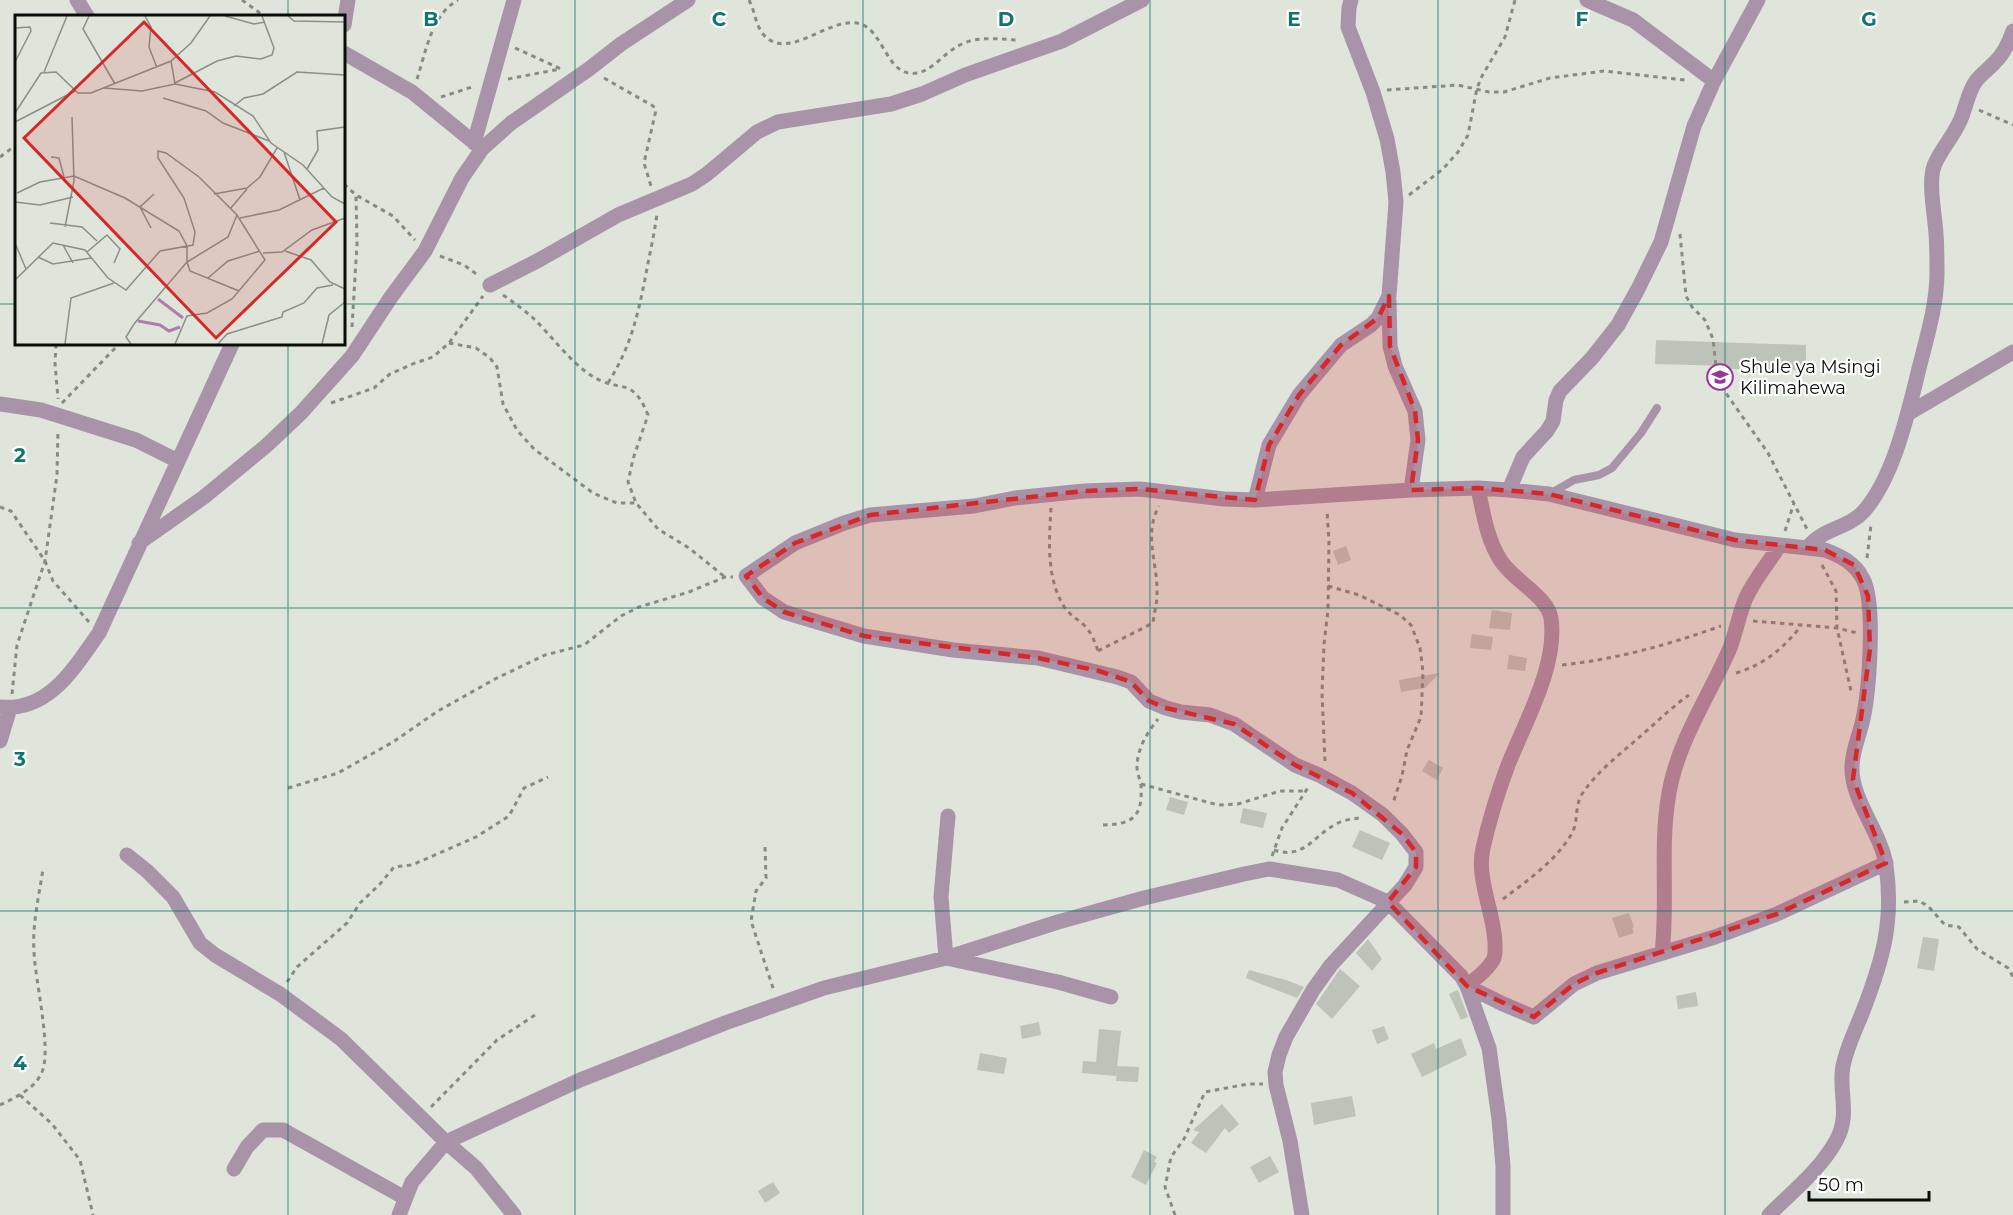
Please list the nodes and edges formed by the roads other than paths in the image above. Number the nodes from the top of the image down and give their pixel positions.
1 (77, 0) edge
2 (348, 0) edge
3 (514, 0) edge
4 (688, 0) edge
5 (1142, 0) edge
6 (1351, 0) edge
7 (1587, 0) edge
8 (1758, 0) edge
9 (86, 15) edge
10 (345, 19) edge
11 (2013, 31) edge
12 (345, 54) edge
13 (1711, 79) junction
14 (478, 146) junction
15 (490, 285) road end
16 (1389, 296) junction
17 (232, 345) edge
18 (2013, 352) edge
19 (0, 404) edge
20 (1657, 408) dead end
21 (1909, 413) junction
22 (178, 461) junction
23 (1478, 488) junction
24 (1411, 490) junction
25 (1509, 490) junction
26 (1550, 494) junction
27 (1255, 500) junction
28 (139, 543) junction
29 (1810, 545) junction
30 (1779, 546) junction
31 (5, 708) edge
32 (0, 741) edge
33 (948, 816) dead end
34 (127, 855) dead end
35 (1886, 863) junction
36 (1388, 902) junction
37 (1662, 953) junction
38 (946, 958) junction
39 (1467, 986) junction
40 (1111, 997) dead end
41 (446, 1142) junction
42 (234, 1169) dead end
43 (405, 1198) junction
44 (399, 1215) edge
45 (514, 1215) edge
46 (1302, 1215) edge
47 (1503, 1215) edge
48 (1769, 1215) edge

1 - 9 street
2 - 10 street
3 - 14 street
4 - 14 street
5 - 15 street
6 - 16 street
7 - 13 street
8 - 13 street
11 - 21 street
12 - 14 street
13 - 25 street
14 - 28 street
16 - 24 street
16 - 27 street
17 - 22 street
18 - 21 street
19 - 22 street
20 - 26 lane
21 - 29 street
22 - 28 street
23 - 24 street
23 - 25 street
23 - 39 street
24 - 27 street
25 - 26 street
26 - 30 street
27 - 36 street
28 - 31 street
29 - 30 street
29 - 35 street
30 - 37 street
31 - 32 street
33 - 38 street
34 - 41 street
35 - 37 street
35 - 48 street
36 - 38 street
36 - 39 street
36 - 46 street
37 - 39 street
38 - 40 street
38 - 41 street
39 - 47 street
41 - 43 street
41 - 45 street
42 - 43 street
43 - 44 street

